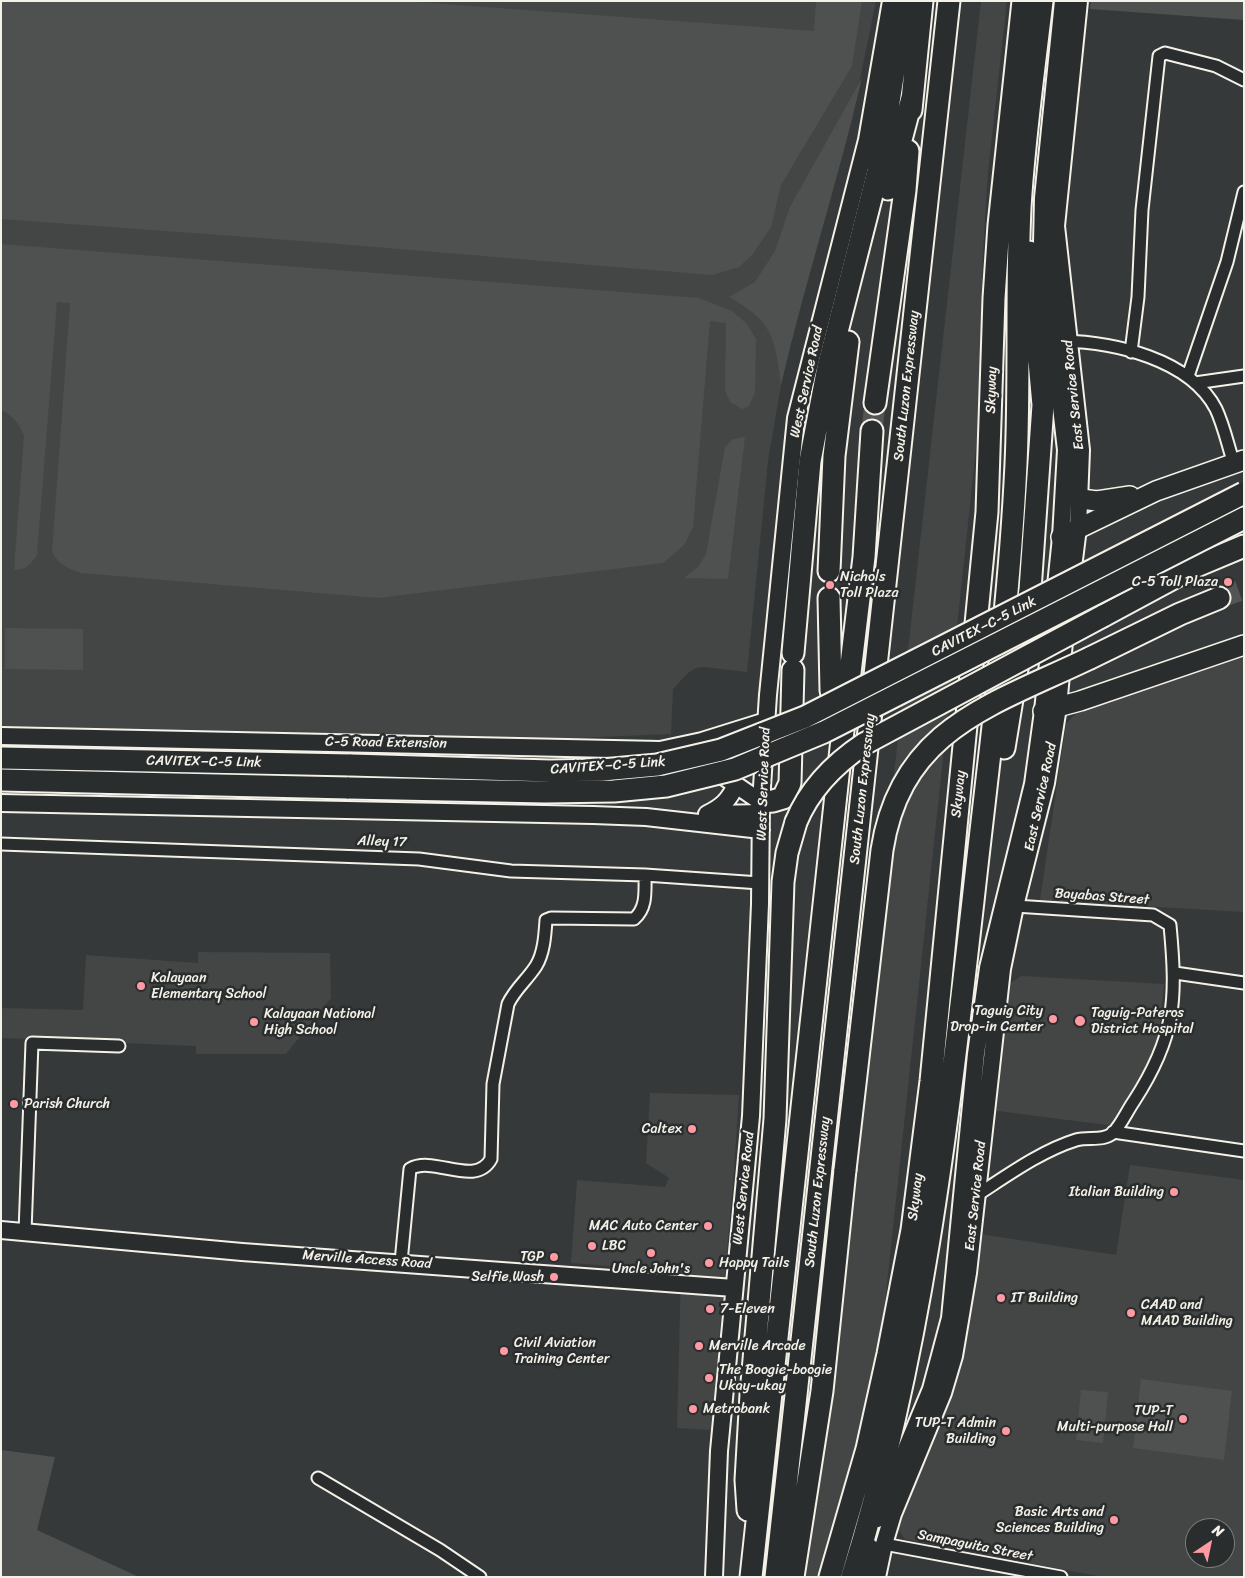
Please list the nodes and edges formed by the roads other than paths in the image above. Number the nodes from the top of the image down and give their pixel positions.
1 (891, 1) edge
2 (905, 1) edge
3 (922, 1) edge
4 (949, 1) edge
5 (1023, 1) edge
6 (1042, 1) edge
7 (1063, 1) edge
8 (1079, 1) edge
9 (1244, 80) edge
10 (912, 98) junction
11 (1244, 192) edge
12 (1061, 341) junction
13 (1131, 352) junction
14 (1244, 376) edge
15 (1192, 380) junction
16 (875, 403) tunnel mouth
17 (872, 431) tunnel mouth
18 (1239, 462) edge
19 (1156, 491) junction
20 (1244, 493) edge
21 (1080, 499) junction
22 (1244, 518) edge
23 (1078, 528) junction
24 (1061, 537) junction
25 (1244, 546) edge
26 (829, 571) dead end
27 (829, 598) dead end
28 (1219, 598) tunnel mouth
29 (1244, 645) edge
30 (1051, 709) junction
31 (766, 721) junction
32 (1, 736) edge
33 (842, 739) junction
34 (660, 750) junction
35 (1, 758) edge
36 (1, 780) edge
37 (736, 785) junction
38 (1, 803) edge
39 (761, 808) junction
40 (707, 814) junction
41 (646, 817) junction
42 (761, 830) junction
43 (1, 844) edge
44 (646, 876) junction
45 (760, 883) junction
46 (1015, 906) junction
47 (995, 968) junction
48 (1174, 973) junction
49 (1244, 983) edge
50 (119, 1046) dead end
51 (1113, 1132) junction
52 (1244, 1151) edge
53 (977, 1195) junction
54 (1, 1230) edge
55 (25, 1232) junction
56 (401, 1262) junction
57 (734, 1288) junction
58 (318, 1478) dead end
59 (756, 1534) junction
60 (884, 1544) junction
61 (480, 1577) edge
62 (714, 1577) edge
63 (751, 1577) edge
64 (776, 1577) edge
65 (794, 1577) edge
66 (830, 1577) edge
67 (852, 1577) edge
68 (864, 1577) edge
69 (877, 1577) edge
70 (1062, 1577) edge

1 - 31 main road, West Service Road
2 - 39 highway
3 - 10 highway, South Luzon Expressway
4 - 64 highway, South Luzon Expressway
5 - 66 highway, Skyway
6 - 67 highway, Skyway
7 - 12 main road, East Service Road
8 - 12 main road, East Service Road
9 - 13 street
10 - 16 highway, South Luzon Expressway
10 - 26 highway, South Luzon Expressway
11 - 15 street
12 - 13 street
12 - 21 main road, East Service Road
12 - 24 main road, East Service Road
13 - 15 street
14 - 15 street
15 - 18 street
17 - 33 highway, South Luzon Expressway
18 - 19 main road
19 - 21 main road
19 - 23 main road
20 - 35 highway, CAVITEX–C-5 Link, bridge
21 - 23 main road, East Service Road
22 - 36 highway, CAVITEX–C-5 Link, bridge
23 - 24 main road
23 - 30 main road, East Service Road
24 - 30 main road, East Service Road
25 - 59 highway, bridge
27 - 33 highway, South Luzon Expressway
28 - 65 highway, bridge
29 - 30 main road
30 - 46 main road, East Service Road
30 - 47 main road, East Service Road
31 - 34 main road, C-5 Road Extension
31 - 39 main road, West Service Road
32 - 34 main road, C-5 Road Extension
33 - 59 highway, South Luzon Expressway
34 - 37 main road
37 - 39 main road
37 - 40 main road
38 - 41 main road
39 - 40 main road
39 - 42 main road, West Service Road
40 - 41 main road
41 - 42 main road
42 - 45 main road, West Service Road
43 - 44 street, Alley 17
44 - 45 street, Alley 17
44 - 56 street
45 - 57 main road, West Service Road
46 - 47 main road, East Service Road
46 - 48 street, Bayabas Street
47 - 53 main road, East Service Road
47 - 68 main road, East Service Road
48 - 49 street
48 - 51 street, Bayabas Street
50 - 55 street
51 - 52 street
51 - 53 street
53 - 60 main road, East Service Road
54 - 55 main road, Merville Access Road
55 - 56 main road, Merville Access Road
56 - 57 main road, Merville Access Road
57 - 62 main road, West Service Road
58 - 61 street
59 - 63 highway, South Luzon Expressway
60 - 69 main road, East Service Road
60 - 70 street, Sampaguita Street

